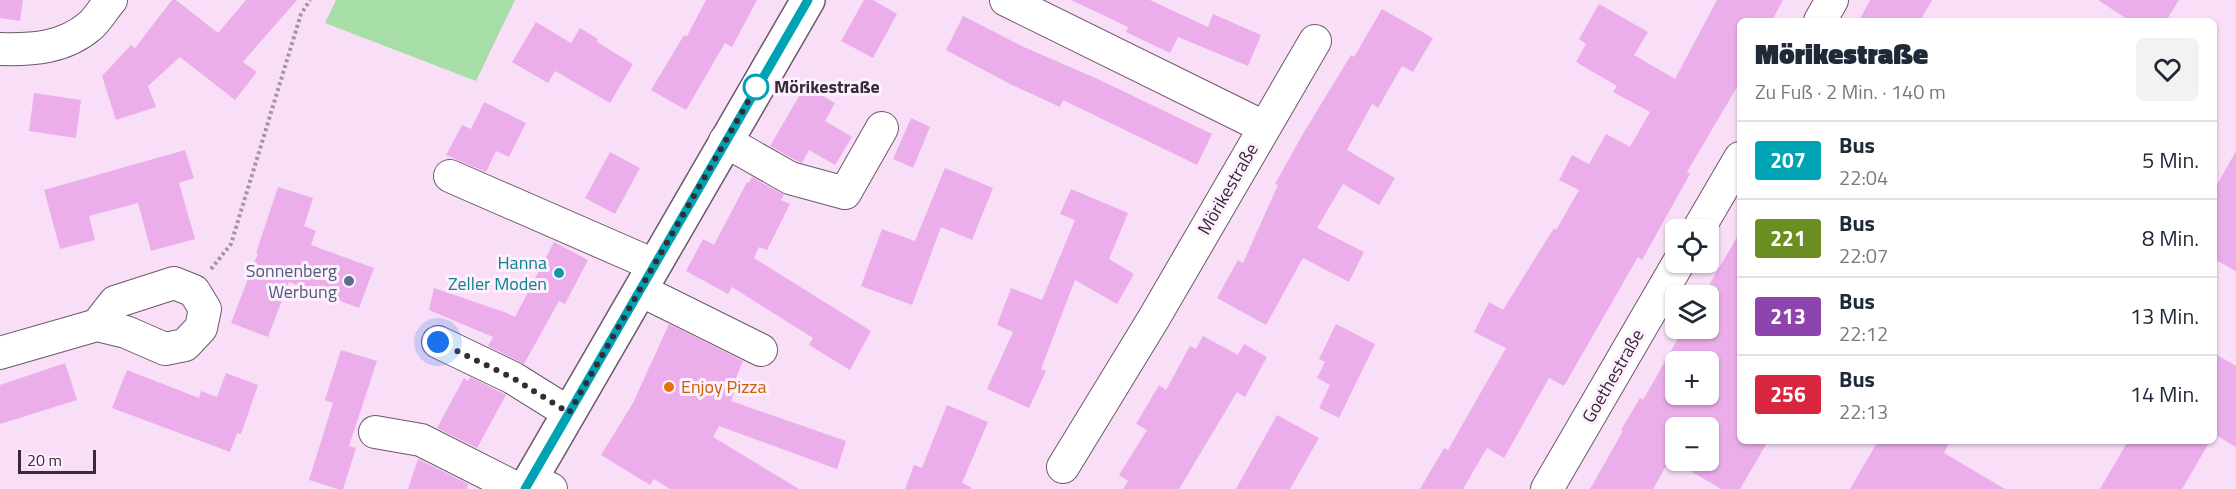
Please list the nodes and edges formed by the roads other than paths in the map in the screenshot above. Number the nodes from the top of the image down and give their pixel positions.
1 (111, 0) edge
2 (808, 0) edge
3 (1006, 0) edge
4 (1832, 0) edge
5 (1822, 18) edge
6 (1316, 41) dead end
7 (0, 49) edge
8 (882, 128) dead end
9 (1264, 128) junction
10 (725, 141) junction
11 (1737, 163) edge
12 (450, 176) dead end
13 (1704, 219) edge
14 (1673, 273) edge
15 (647, 278) junction
16 (97, 325) junction
17 (438, 342) dead end
18 (761, 350) dead end
19 (0, 353) edge
20 (569, 413) junction
21 (375, 432) dead end
22 (1063, 466) dead end
23 (531, 487) edge
24 (1547, 489) edge

1 - 7 street
2 - 10 main road
3 - 9 street, Mörikestraße
4 - 5 street
6 - 9 street, Mörikestraße
8 - 10 street
9 - 22 street, Mörikestraße
10 - 15 main road
11 - 13 street
12 - 15 street
14 - 24 street, Goethestraße
15 - 18 street
15 - 20 main road
16 - 16 street
16 - 19 street
17 - 20 street
20 - 23 main road
21 - 23 street

